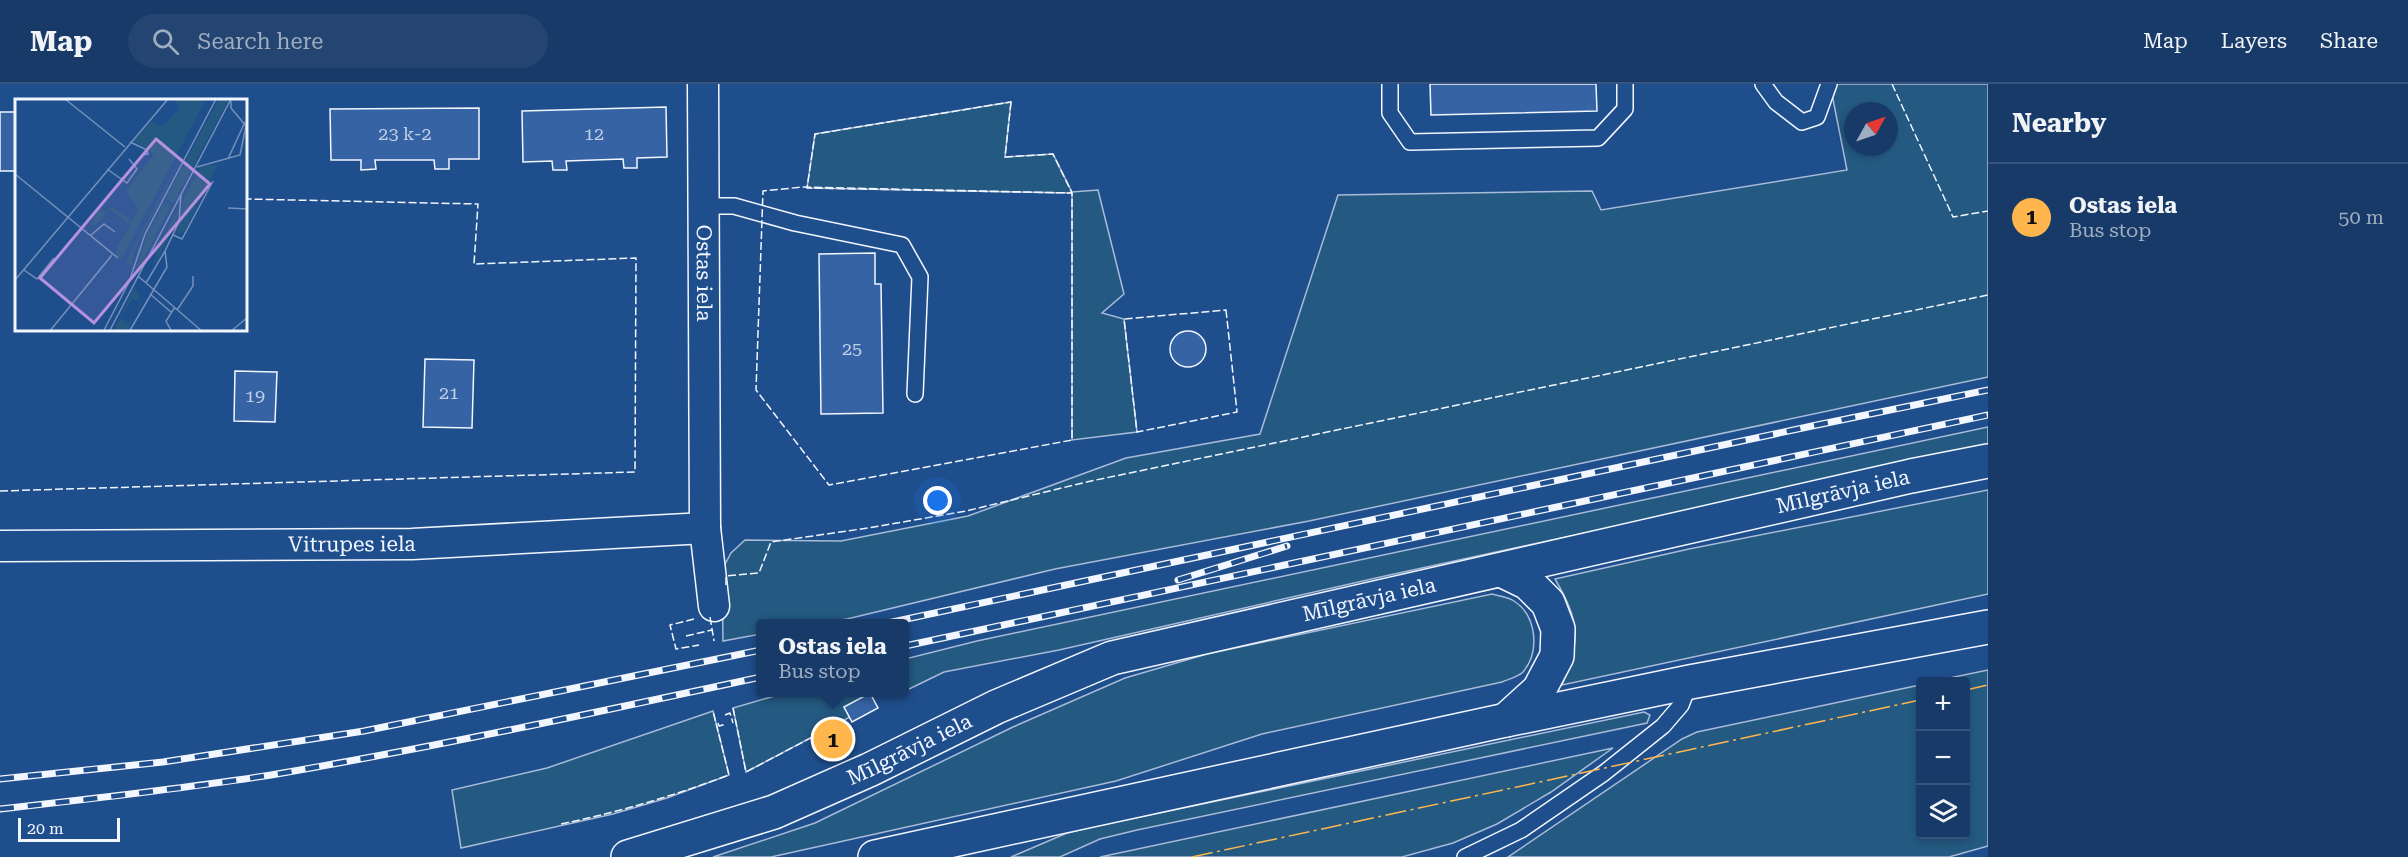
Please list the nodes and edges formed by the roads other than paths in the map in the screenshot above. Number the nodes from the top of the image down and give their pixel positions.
1 (703, 84) edge
2 (1390, 84) edge
3 (1625, 84) edge
4 (1763, 84) edge
5 (1829, 84) edge
6 (703, 206) junction
7 (915, 394) dead end
8 (1988, 461) edge
9 (705, 528) junction
10 (0, 546) edge
11 (1501, 570) junction
12 (714, 606) dead end
13 (1988, 627) edge
14 (1690, 682) junction
15 (1506, 720) junction
16 (628, 857) edge
17 (875, 857) edge
18 (1465, 857) edge

1 - 6 street, Ostas iela
2 - 3 lane
4 - 5 lane
6 - 7 lane
6 - 9 street, Ostas iela
8 - 11 main road, Mīlgrāvja iela
9 - 10 street, Vitrupes iela
9 - 12 street, Ostas iela
11 - 15 main road
11 - 16 main road, Mīlgrāvja iela
13 - 14 main road
14 - 15 main road
14 - 18 lane
15 - 17 main road

